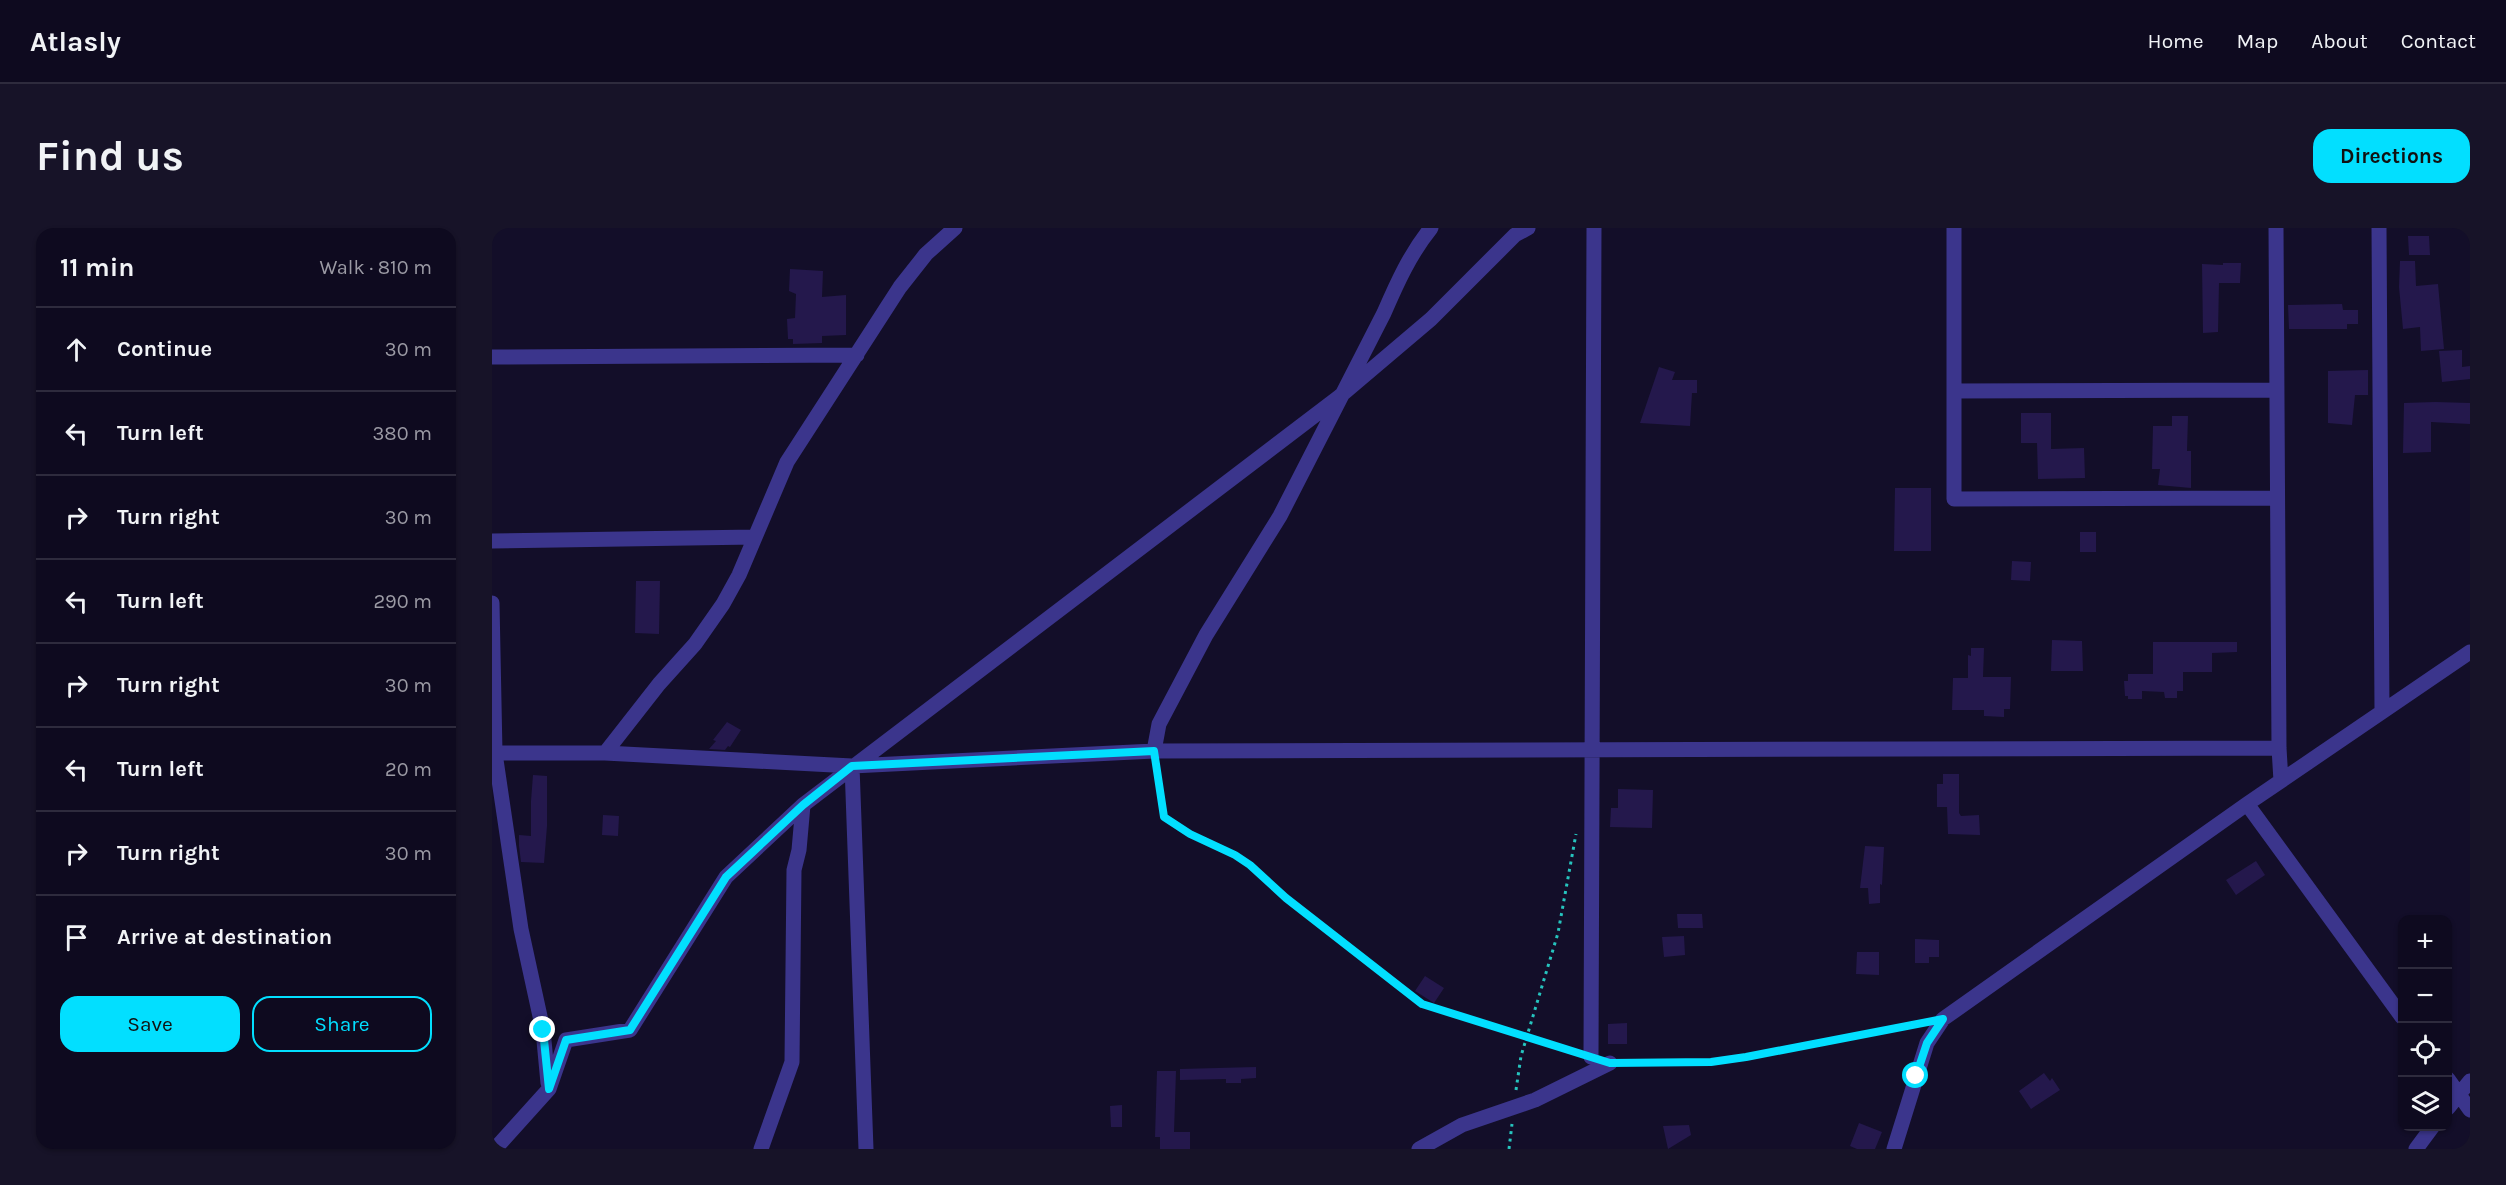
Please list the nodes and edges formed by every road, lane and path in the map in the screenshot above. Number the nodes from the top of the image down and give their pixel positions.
1 (955, 228) edge
2 (1431, 228) edge
3 (1528, 228) edge
4 (1594, 228) edge
5 (1954, 228) edge
6 (2276, 228) edge
7 (2379, 228) edge
8 (857, 355) junction
9 (492, 357) edge
10 (2277, 390) junction
11 (1954, 391) junction
12 (1339, 397) junction
13 (2277, 498) junction
14 (755, 537) junction
15 (492, 542) edge
16 (492, 603) edge
17 (2470, 652) edge
18 (2382, 712) junction
19 (2279, 748) junction
20 (1591, 750) junction
21 (1154, 751) junction
22 (493, 753) edge
23 (605, 753) junction
24 (852, 766) junction
25 (2282, 781) junction
26 (2247, 804) junction
27 (803, 805) junction
28 (1577, 830) dead end
29 (2398, 1010) edge
30 (1943, 1019) junction
31 (1526, 1037) junction
32 (1591, 1057) joint
33 (1610, 1063) joint
34 (2470, 1081) edge
35 (2452, 1085) edge
36 (549, 1089) junction
37 (2458, 1094) junction
38 (2452, 1102) edge
39 (1514, 1109) junction
40 (2470, 1110) edge
41 (2429, 1131) edge
42 (495, 1149) edge
43 (761, 1149) edge
44 (866, 1149) edge
45 (1419, 1149) edge
46 (1509, 1149) edge
47 (1894, 1149) edge
48 (2416, 1149) edge

1 - 8 street
2 - 12 street
3 - 12 street
4 - 20 street
5 - 11 street
6 - 10 street
7 - 18 street
8 - 9 street
8 - 14 street
10 - 11 street
10 - 13 street
11 - 13 street
12 - 21 street
12 - 24 street
13 - 19 street
14 - 15 street
14 - 23 street
16 - 22 street
17 - 18 street
18 - 25 street
19 - 20 street
19 - 25 street
20 - 21 street
20 - 32 street
21 - 24 street
21 - 31 path
22 - 23 street
22 - 36 street
23 - 24 street
24 - 27 street
24 - 44 street
25 - 26 street
26 - 29 street
26 - 30 street
27 - 36 street
27 - 43 street
28 - 31 path
30 - 33 path
30 - 47 street
31 - 32 path
31 - 39 path
33 - 39 street
34 - 37 street
35 - 37 street
36 - 42 street
37 - 38 street
37 - 40 street
39 - 45 street
39 - 46 path
41 - 48 street

